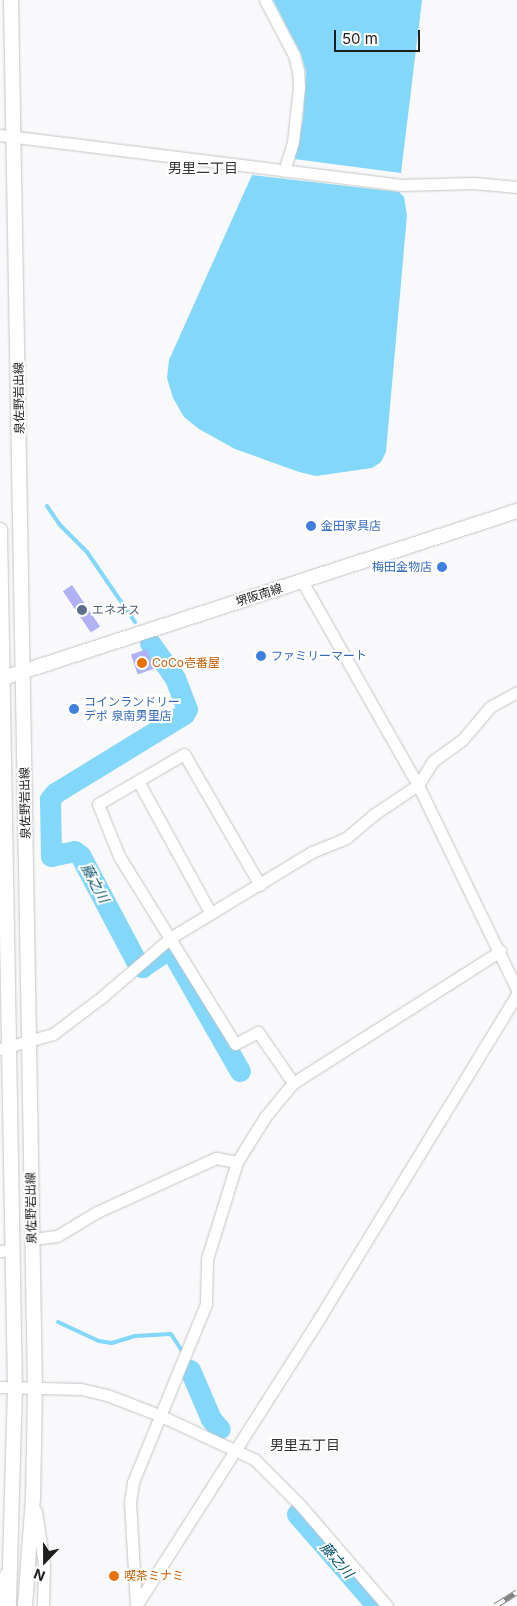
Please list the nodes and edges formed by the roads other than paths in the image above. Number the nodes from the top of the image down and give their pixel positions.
1 (11, 0) edge
2 (264, 0) edge
3 (7, 136) edge
4 (284, 171) junction
5 (517, 187) edge
6 (517, 511) edge
7 (0, 530) edge
8 (302, 581) junction
9 (24, 670) junction
10 (1, 679) edge
11 (517, 692) edge
12 (138, 781) junction
13 (418, 785) junction
14 (260, 885) junction
15 (210, 912) junction
16 (170, 938) junction
17 (500, 951) junction
18 (517, 990) edge
19 (517, 994) edge
20 (28, 1041) junction
21 (5, 1048) edge
22 (293, 1083) junction
23 (237, 1162) junction
24 (32, 1239) junction
25 (6, 1250) edge
26 (15, 1386) junction
27 (0, 1387) edge
28 (35, 1387) junction
29 (159, 1414) junction
30 (234, 1448) junction
31 (34, 1497) junction
32 (13, 1517) junction
33 (0, 1606) edge
34 (8, 1606) edge
35 (25, 1606) edge
36 (43, 1606) edge
37 (136, 1606) edge
38 (387, 1606) edge

1 - 3 main road, 泉佐野岩出線
2 - 4 street
3 - 4 street
3 - 9 main road, 泉佐野岩出線
4 - 5 street
6 - 8 main road, 堺阪南線
7 - 10 main road, 泉佐野岩出線
8 - 9 main road, 堺阪南線
8 - 13 street
9 - 10 main road, 堺阪南線
9 - 20 main road, 泉佐野岩出線
10 - 21 main road, 泉佐野岩出線
11 - 13 street
12 - 14 street
12 - 15 street
12 - 16 street
13 - 14 street
13 - 17 street
14 - 15 street
15 - 16 street
16 - 20 street
16 - 22 street
17 - 18 street
17 - 22 street
19 - 30 street
20 - 21 street
20 - 24 main road, 泉佐野岩出線
21 - 25 main road, 泉佐野岩出線
22 - 23 street
23 - 24 street
23 - 29 street
24 - 28 main road, 泉佐野岩出線
25 - 26 main road, 泉佐野岩出線
26 - 27 street
26 - 28 street
26 - 32 main road, 泉佐野岩出線
28 - 29 street
28 - 31 main road, 泉佐野岩出線
29 - 30 street
29 - 37 street
30 - 37 street
30 - 38 street
31 - 35 main road, 泉佐野岩出線
31 - 36 street
32 - 33 street
32 - 34 main road, 泉佐野岩出線

